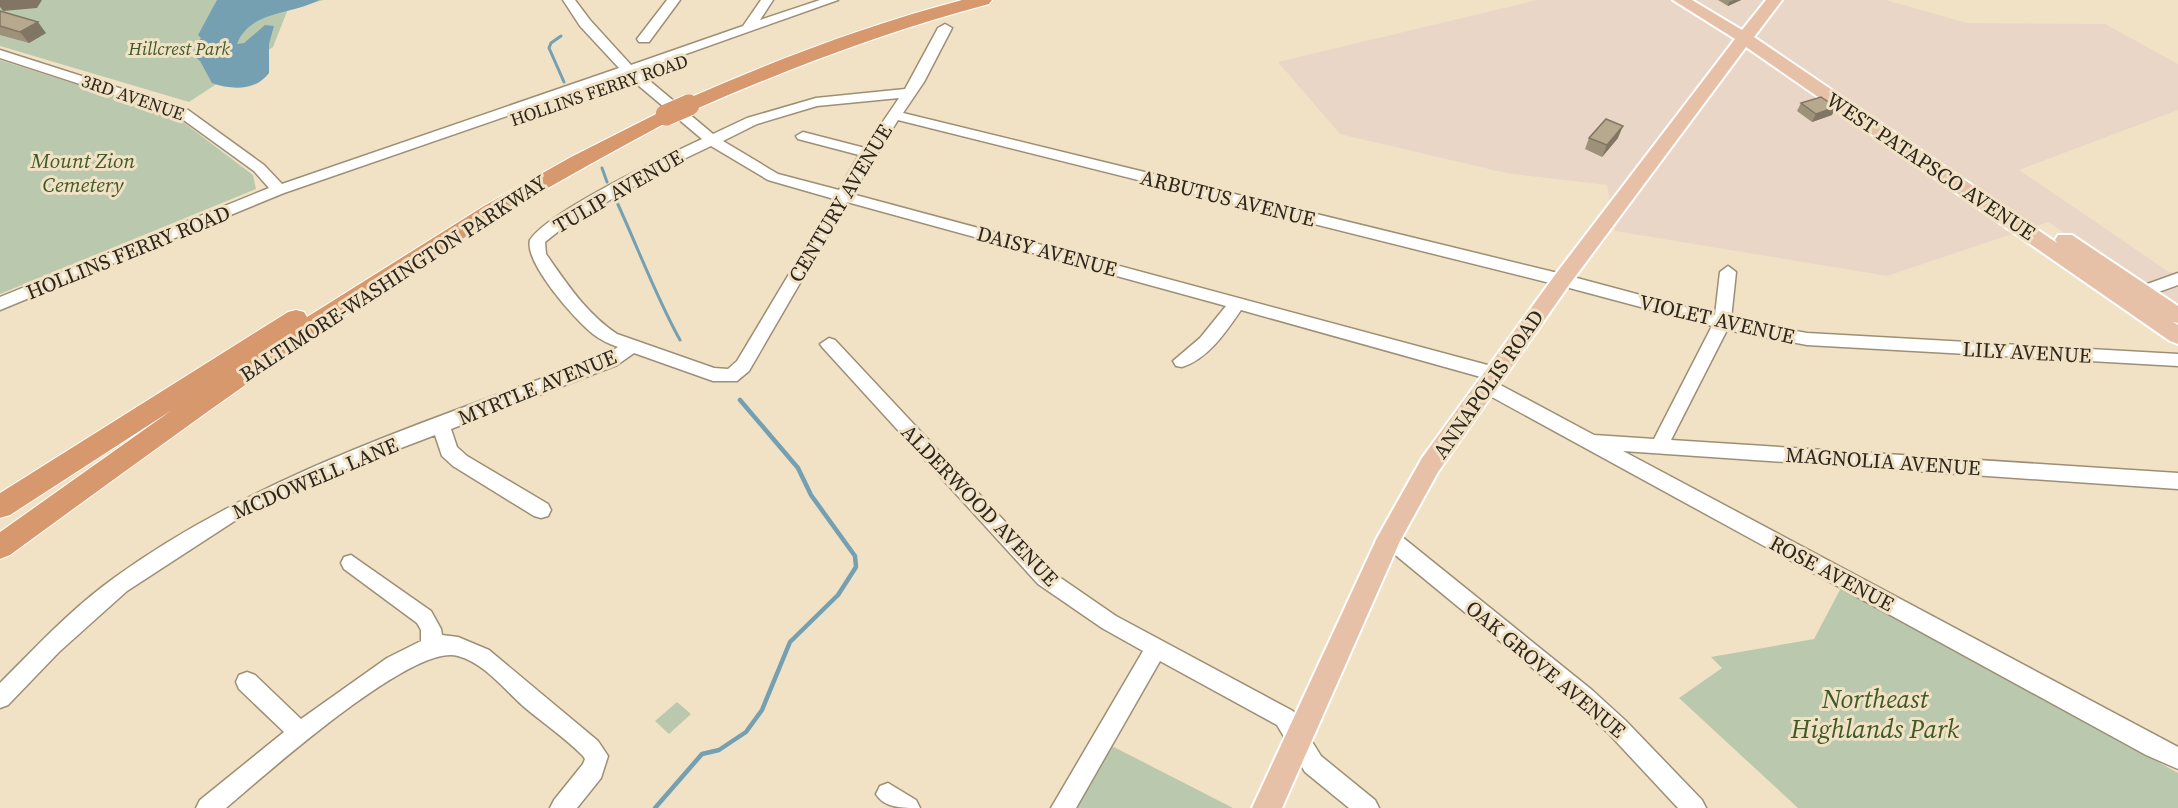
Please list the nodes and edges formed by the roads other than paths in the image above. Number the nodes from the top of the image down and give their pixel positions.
1 (569, 0) edge
2 (674, 0) edge
3 (767, 0) edge
4 (833, 0) edge
5 (943, 0) edge
6 (983, 0) edge
7 (1681, 0) edge
8 (1704, 0) edge
9 (1774, 0) edge
10 (750, 26) junction
11 (945, 28) dead end
12 (1748, 33) junction
13 (644, 39) dead end
14 (0, 54) edge
15 (632, 73) junction
16 (909, 93) junction
17 (672, 106) junction
18 (894, 115) junction
19 (802, 136) dead end
20 (710, 139) junction
21 (868, 153) junction
22 (279, 190) junction
23 (843, 196) junction
24 (1728, 272) dead end
25 (2178, 279) edge
26 (1562, 280) junction
27 (2143, 292) junction
28 (2124, 299) junction
29 (1238, 303) junction
30 (0, 304) edge
31 (2178, 316) edge
32 (1722, 323) junction
33 (2178, 336) edge
34 (1875, 343) joint
35 (829, 344) dead end
36 (632, 346) junction
37 (2178, 360) edge
38 (1182, 361) dead end
39 (731, 376) joint
40 (1491, 380) junction
41 (441, 425) junction
42 (1589, 442) junction
43 (1659, 446) junction
44 (2178, 481) edge
45 (0, 507) edge
46 (541, 510) dead end
47 (1389, 538) junction
48 (0, 547) edge
49 (351, 563) dead end
50 (432, 646) junction
51 (1156, 649) junction
52 (247, 682) dead end
53 (0, 698) edge
54 (300, 732) junction
55 (1298, 740) junction
56 (2178, 758) edge
57 (888, 794) dead end
58 (208, 808) edge
59 (562, 808) edge
60 (908, 808) edge
61 (1063, 808) edge
62 (1267, 808) edge
63 (1367, 808) edge
64 (1694, 808) edge

1 - 15 street, DAISY AVENUE
2 - 13 street
3 - 10 street
4 - 10 street, HOLLINS FERRY ROAD
4 - 15 street, HOLLINS FERRY ROAD
5 - 17 highway, BALTIMORE-WASHINGTON PARKWAY
6 - 17 highway, BALTIMORE-WASHINGTON PARKWAY
7 - 12 main road, WEST PATAPSCO AVENUE
8 - 12 main road, WEST PATAPSCO AVENUE
9 - 12 main road, ANNAPOLIS ROAD
10 - 15 street, HOLLINS FERRY ROAD
11 - 16 street, CENTURY AVENUE
12 - 26 main road, ANNAPOLIS ROAD
12 - 27 main road, WEST PATAPSCO AVENUE
12 - 28 main road, WEST PATAPSCO AVENUE
14 - 22 street, 3RD AVENUE
15 - 20 street, DAISY AVENUE
15 - 22 street, HOLLINS FERRY ROAD
16 - 18 street, CENTURY AVENUE
16 - 20 street, TULIP AVENUE
17 - 45 highway, BALTIMORE-WASHINGTON PARKWAY
17 - 48 highway, BALTIMORE-WASHINGTON PARKWAY
18 - 21 street, CENTURY AVENUE
18 - 26 street, ARBUTUS AVENUE
19 - 21 street
20 - 23 street, DAISY AVENUE
20 - 36 street, TULIP AVENUE
21 - 23 street, CENTURY AVENUE
22 - 30 street, HOLLINS FERRY ROAD
23 - 29 street, DAISY AVENUE
23 - 39 street, CENTURY AVENUE
24 - 32 street
25 - 27 street
26 - 32 street, VIOLET AVENUE
26 - 40 main road, ANNAPOLIS ROAD
27 - 28 street
27 - 31 main road, WEST PATAPSCO AVENUE
28 - 33 main road, WEST PATAPSCO AVENUE
29 - 38 street
29 - 40 street, DAISY AVENUE
32 - 34 street, VIOLET AVENUE
32 - 43 street
34 - 37 street, LILY AVENUE
35 - 51 street, ALDERWOOD AVENUE
36 - 39 street, TULIP AVENUE
36 - 41 street, MYRTLE AVENUE
40 - 42 street, ROSE AVENUE
40 - 47 main road, ANNAPOLIS ROAD
41 - 46 street
41 - 53 street, MCDOWELL LANE
42 - 43 street, MAGNOLIA AVENUE
42 - 56 street, ROSE AVENUE
43 - 44 street, MAGNOLIA AVENUE
47 - 55 main road, ANNAPOLIS ROAD
47 - 64 street, OAK GROVE AVENUE
49 - 50 street
50 - 54 street
50 - 59 street
51 - 55 street, ALDERWOOD AVENUE
51 - 61 street
52 - 54 street
54 - 58 street
55 - 62 main road, ANNAPOLIS ROAD
55 - 63 street, ALDERWOOD AVENUE
57 - 60 street

